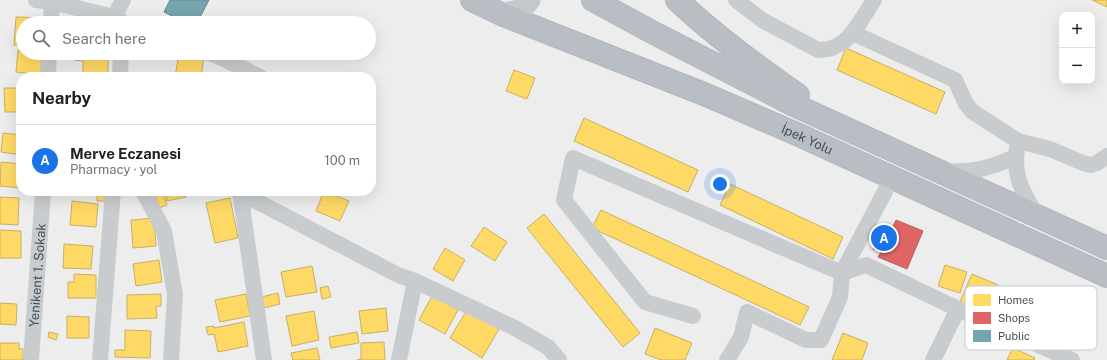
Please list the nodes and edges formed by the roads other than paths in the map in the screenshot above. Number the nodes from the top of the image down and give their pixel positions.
1 (123, 0) edge
2 (530, 0) edge
3 (593, 0) edge
4 (676, 0) edge
5 (736, 0) edge
6 (874, 0) edge
7 (44, 1) edge
8 (477, 1) edge
9 (501, 14) junction
10 (49, 16) edge
11 (102, 16) edge
12 (121, 16) edge
13 (853, 33) junction
14 (49, 60) edge
15 (121, 60) edge
16 (226, 60) edge
17 (48, 72) edge
18 (120, 72) edge
19 (250, 72) edge
20 (845, 127) junction
21 (1018, 141) junction
22 (1107, 156) edge
23 (1015, 157) junction
24 (938, 170) junction
25 (892, 178) junction
26 (43, 196) edge
27 (113, 196) edge
28 (146, 196) edge
29 (240, 196) edge
30 (247, 196) edge
31 (1037, 216) junction
32 (1107, 248) edge
33 (842, 274) junction
34 (1107, 276) edge
35 (415, 281) junction
36 (958, 309) junction
37 (965, 313) edge
38 (693, 316) dead end
39 (1046, 354) edge
40 (31, 360) edge
41 (100, 360) edge
42 (171, 360) edge
43 (264, 360) edge
44 (399, 360) edge
45 (559, 360) edge
46 (727, 360) edge
47 (933, 360) edge
48 (1072, 360) edge

1 - 12 street
2 - 9 main road
3 - 20 highway, İpek Yolu
4 - 20 highway
5 - 13 street
6 - 13 street
7 - 10 street
7 - 11 street
8 - 9 highway, İpek Yolu
9 - 25 highway, İpek Yolu
13 - 21 street
14 - 17 street
15 - 18 street
16 - 19 street
20 - 24 highway, İpek Yolu
21 - 22 street
21 - 23 street
23 - 24 street
23 - 31 street
24 - 31 highway, İpek Yolu
25 - 33 street
25 - 34 highway, İpek Yolu
26 - 40 street, Yenikent 1. Sokak
27 - 41 street
28 - 42 street
29 - 43 street
30 - 35 street
31 - 32 highway, İpek Yolu
33 - 36 street
33 - 38 street
33 - 46 street
35 - 44 street
35 - 45 street
36 - 37 street
36 - 47 street
39 - 48 street

